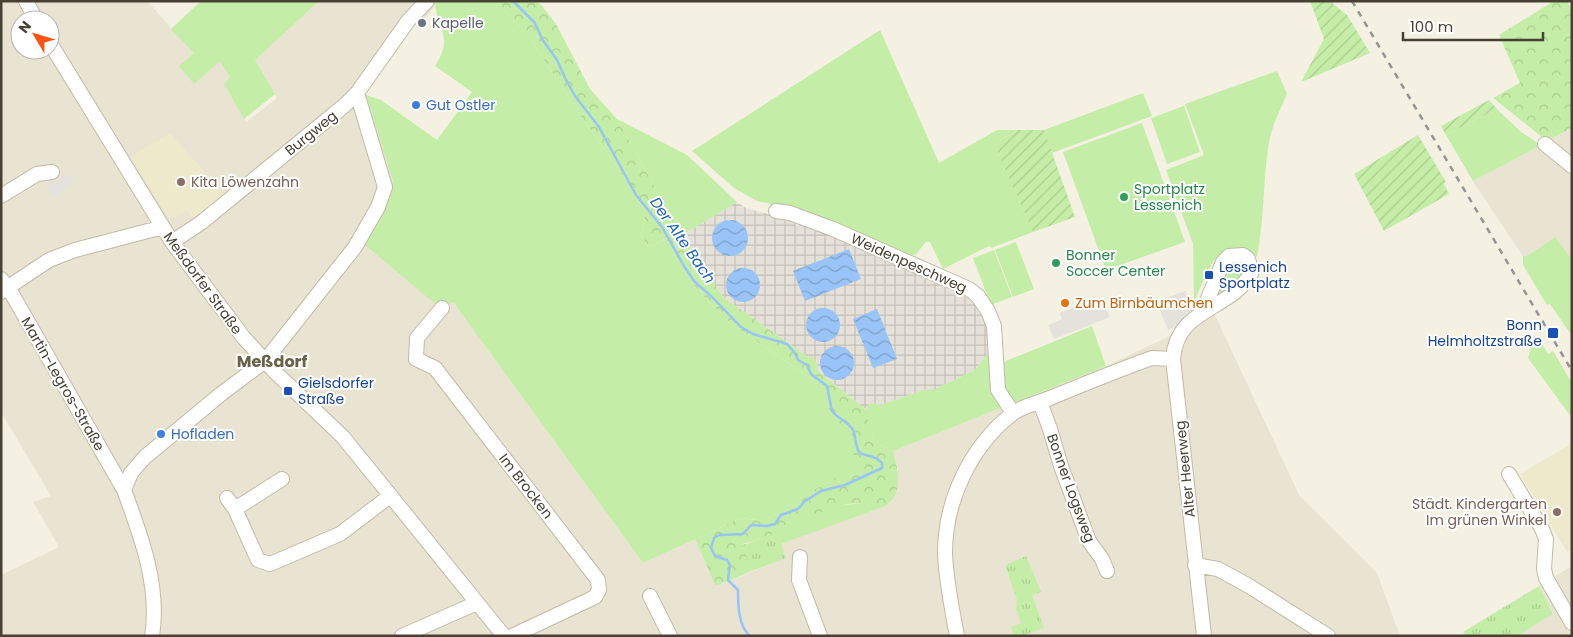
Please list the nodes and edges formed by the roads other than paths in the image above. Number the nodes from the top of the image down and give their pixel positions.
1 (427, 1) edge
2 (60, 59) edge
3 (357, 93) junction
4 (1544, 144) dead end
5 (1572, 166) edge
6 (52, 172) dead end
7 (1, 196) edge
8 (776, 211) dead end
9 (163, 227) junction
10 (172, 242) junction
11 (4, 286) edge
12 (442, 308) dead end
13 (1202, 313) dead end
14 (1174, 359) junction
15 (265, 361) junction
16 (1040, 402) junction
17 (1013, 413) junction
18 (1510, 474) dead end
19 (282, 479) dead end
20 (124, 490) junction
21 (390, 496) junction
22 (800, 557) dead end
23 (1195, 565) junction
24 (1107, 571) dead end
25 (650, 596) dead end
26 (477, 603) junction
27 (1572, 623) edge
28 (152, 636) edge
29 (402, 636) edge
30 (504, 636) edge
31 (512, 636) edge
32 (670, 636) edge
33 (820, 636) edge
34 (957, 636) edge
35 (1204, 636) edge
36 (1328, 636) edge

1 - 3 street, Burgweg
2 - 9 street, Meßdorfer Straße
3 - 10 street, Burgweg
3 - 15 street
4 - 5 street
6 - 7 street
8 - 17 street, Weidenpeschweg
9 - 10 street, Meßdorfer Straße
9 - 11 street
10 - 15 street, Meßdorfer Straße
11 - 20 street, Martin-Legros-Straße
12 - 31 street, Im Brocken
13 - 14 street, Alter Heerweg
14 - 16 street
14 - 23 street, Alter Heerweg
15 - 20 street
15 - 21 street, Meßdorfer Straße
16 - 17 street
16 - 24 street, Bonner Logsweg
17 - 34 street
18 - 27 street
19 - 21 street
20 - 28 street
21 - 26 street, Meßdorfer Straße
22 - 33 street
23 - 35 street, Alter Heerweg
23 - 36 street
25 - 32 street
26 - 29 street
26 - 30 street, Meßdorfer Straße

